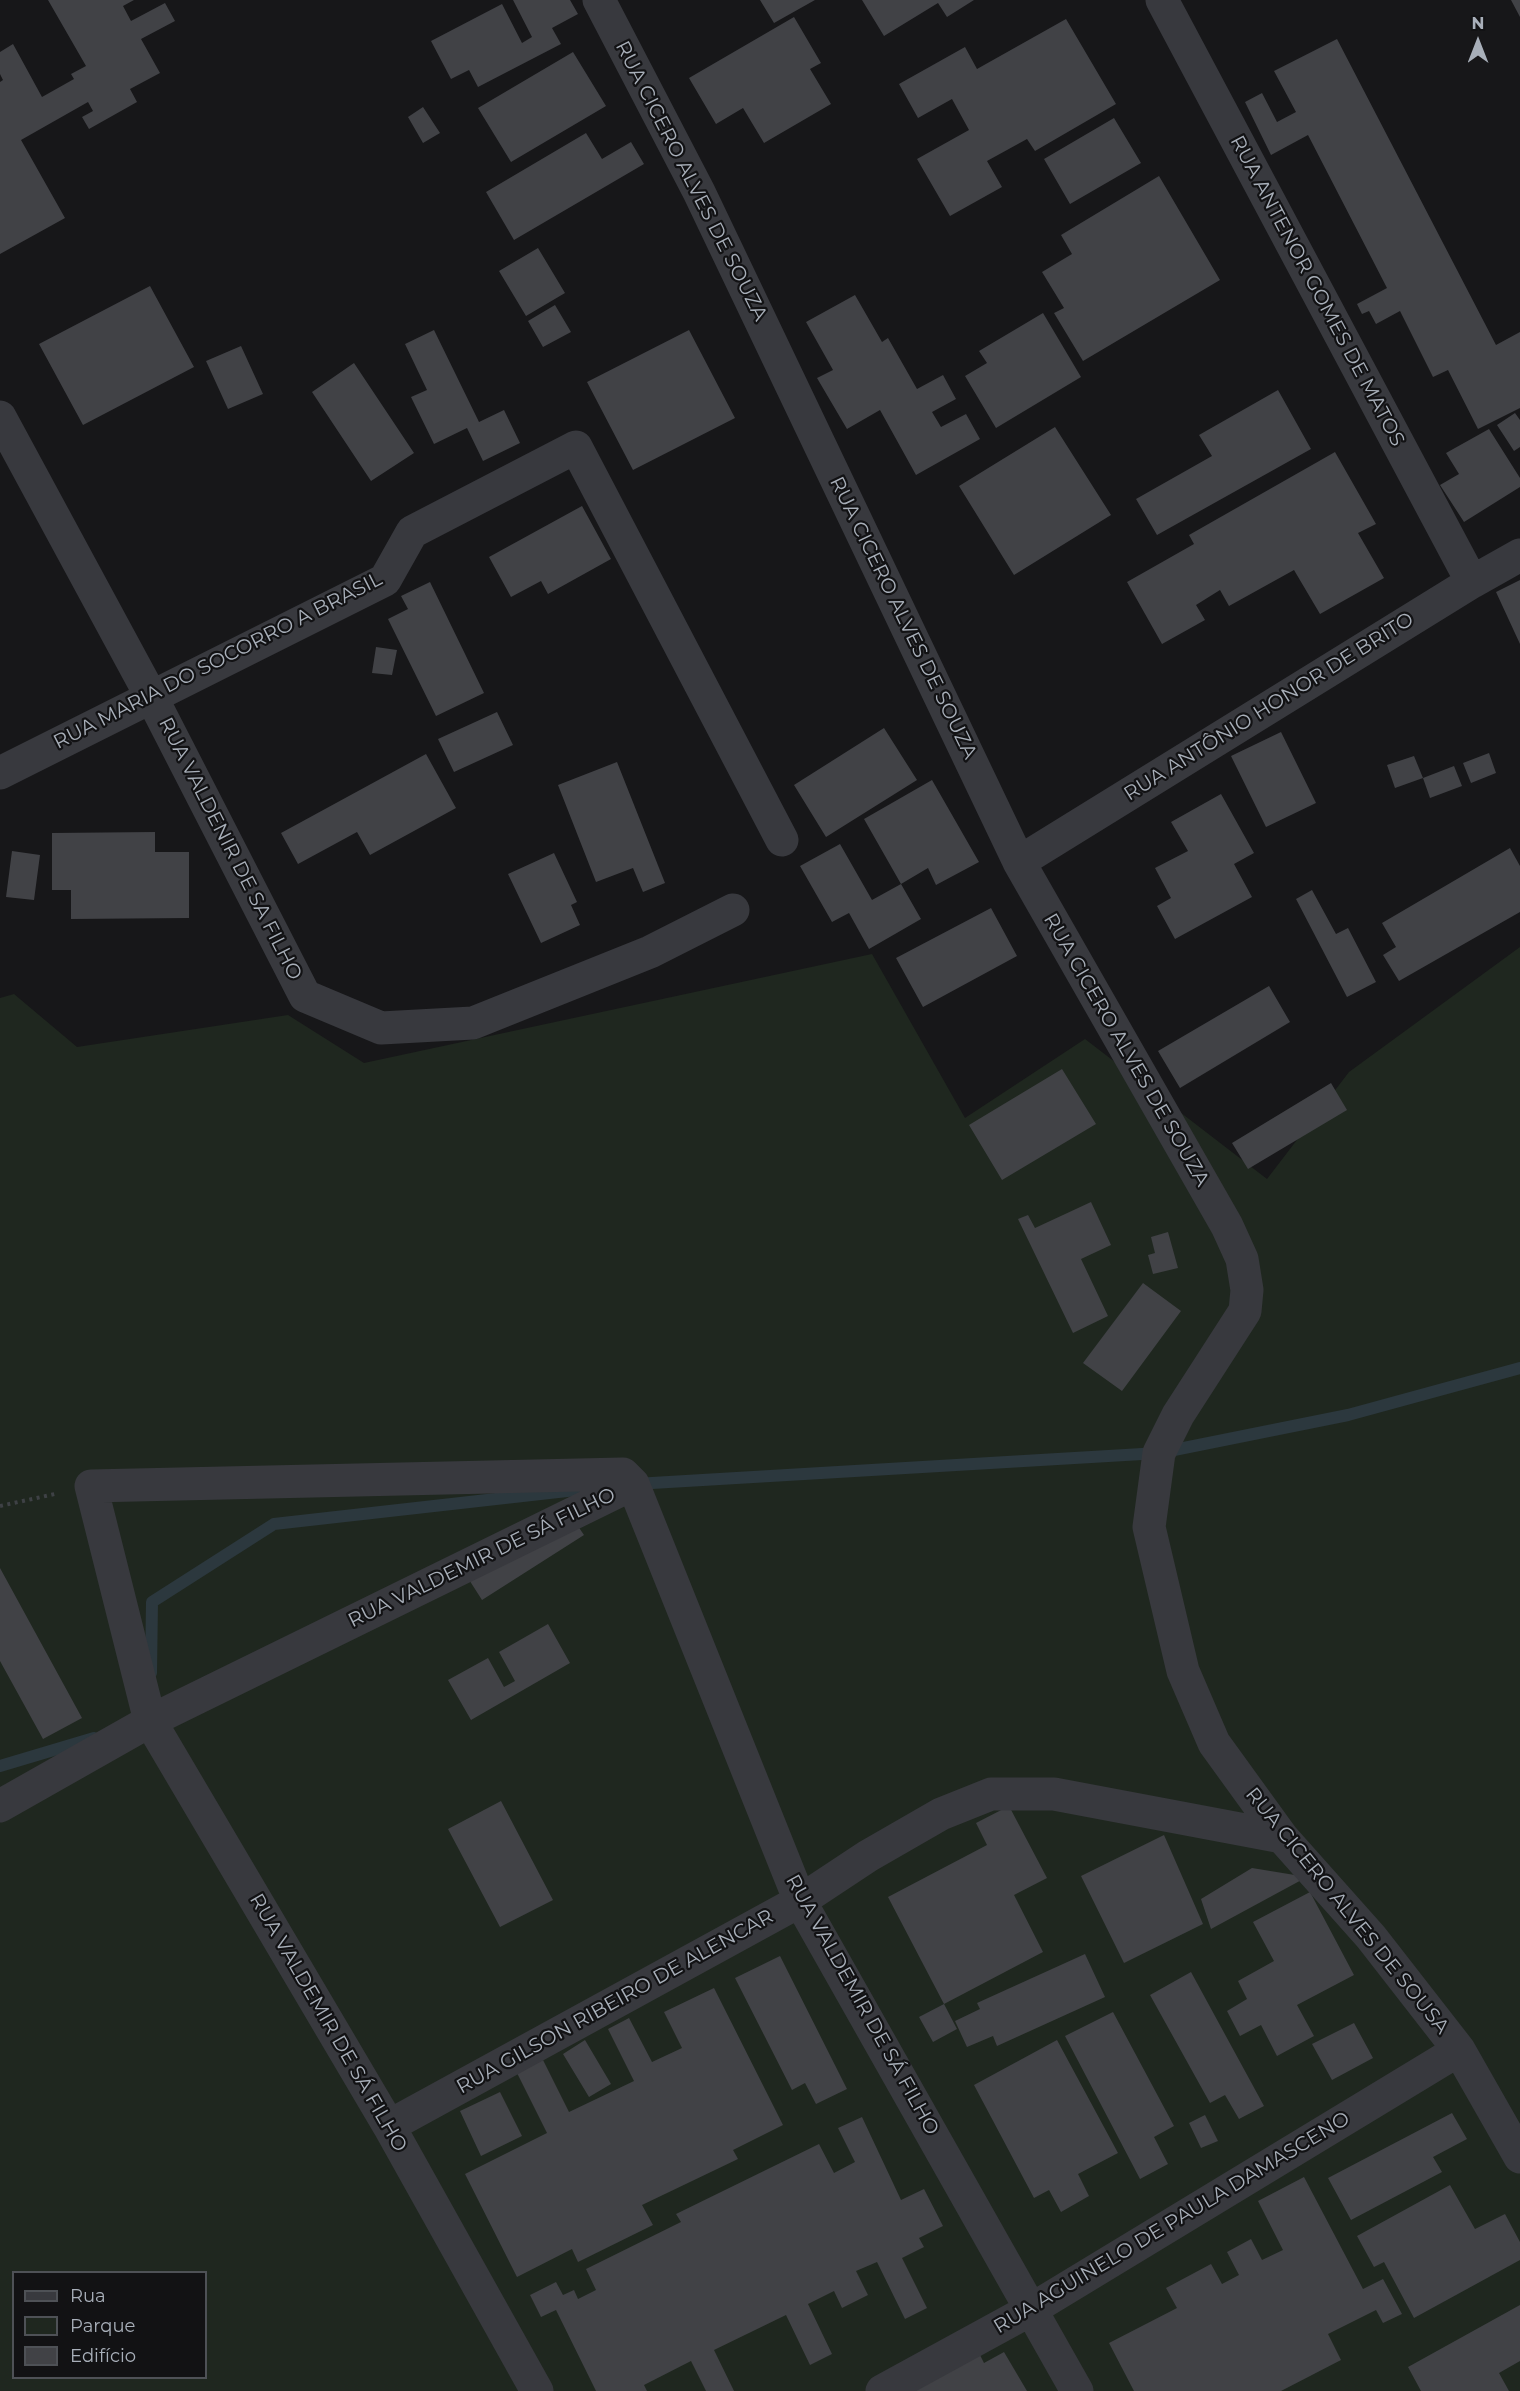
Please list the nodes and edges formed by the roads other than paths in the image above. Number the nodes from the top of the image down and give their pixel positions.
1 (599, 0) edge
2 (1162, 0) edge
3 (0, 417) edge
4 (1520, 555) edge
5 (1472, 582) junction
6 (152, 698) junction
7 (0, 773) edge
8 (782, 840) dead end
9 (1020, 862) junction
10 (733, 910) dead end
11 (1227, 1226) joint
12 (633, 1484) junction
13 (150, 1721) junction
14 (0, 1806) edge
15 (1282, 1837) junction
16 (800, 1901) junction
17 (1459, 2050) junction
18 (389, 2126) junction
19 (1520, 2157) edge
20 (1032, 2309) junction
21 (537, 2391) edge
22 (882, 2391) edge
23 (1077, 2391) edge

1 - 9 street, RUA CICERO ALVES DE SOUZA
2 - 5 street, RUA ANTENOR GOMES DE MATOS
3 - 6 street, RUA VALDENIR DE SA FILHO
4 - 5 street, RUA ANTÔNIO HONOR DE BRITO
5 - 9 street, RUA ANTÔNIO HONOR DE BRITO
6 - 7 street, RUA MARIA DO SOCORRO A BRASIL
6 - 8 street, RUA MARIA DO SOCORRO A BRASIL
6 - 10 street, RUA VALDENIR DE SA FILHO
9 - 11 street, RUA CICERO ALVES DE SOUZA
11 - 15 street, RUA CICERO ALVES DE SOUSA
12 - 13 street, RUA VALDEMIR DE SÁ FILHO
12 - 13 street
12 - 16 street, RUA VALDEMIR DE SÁ FILHO
13 - 14 street
13 - 18 street, RUA VALDEMIR DE SÁ FILHO
15 - 16 street, RUA GILSON RIBEIRO DE ALENCAR
15 - 17 street, RUA CICERO ALVES DE SOUSA
16 - 18 street, RUA GILSON RIBEIRO DE ALENCAR
16 - 20 street, RUA VALDEMIR DE SÁ FILHO
17 - 19 street, RUA CICERO ALVES DE SOUSA
17 - 20 street, RUA AGUINELO DE PAULA DAMASCENO
18 - 21 street, RUA VALDEMIR DE SÁ FILHO
20 - 22 street, RUA AGUINELO DE PAULA DAMASCENO
20 - 23 street, RUA VALDEMIR DE SÁ FILHO

